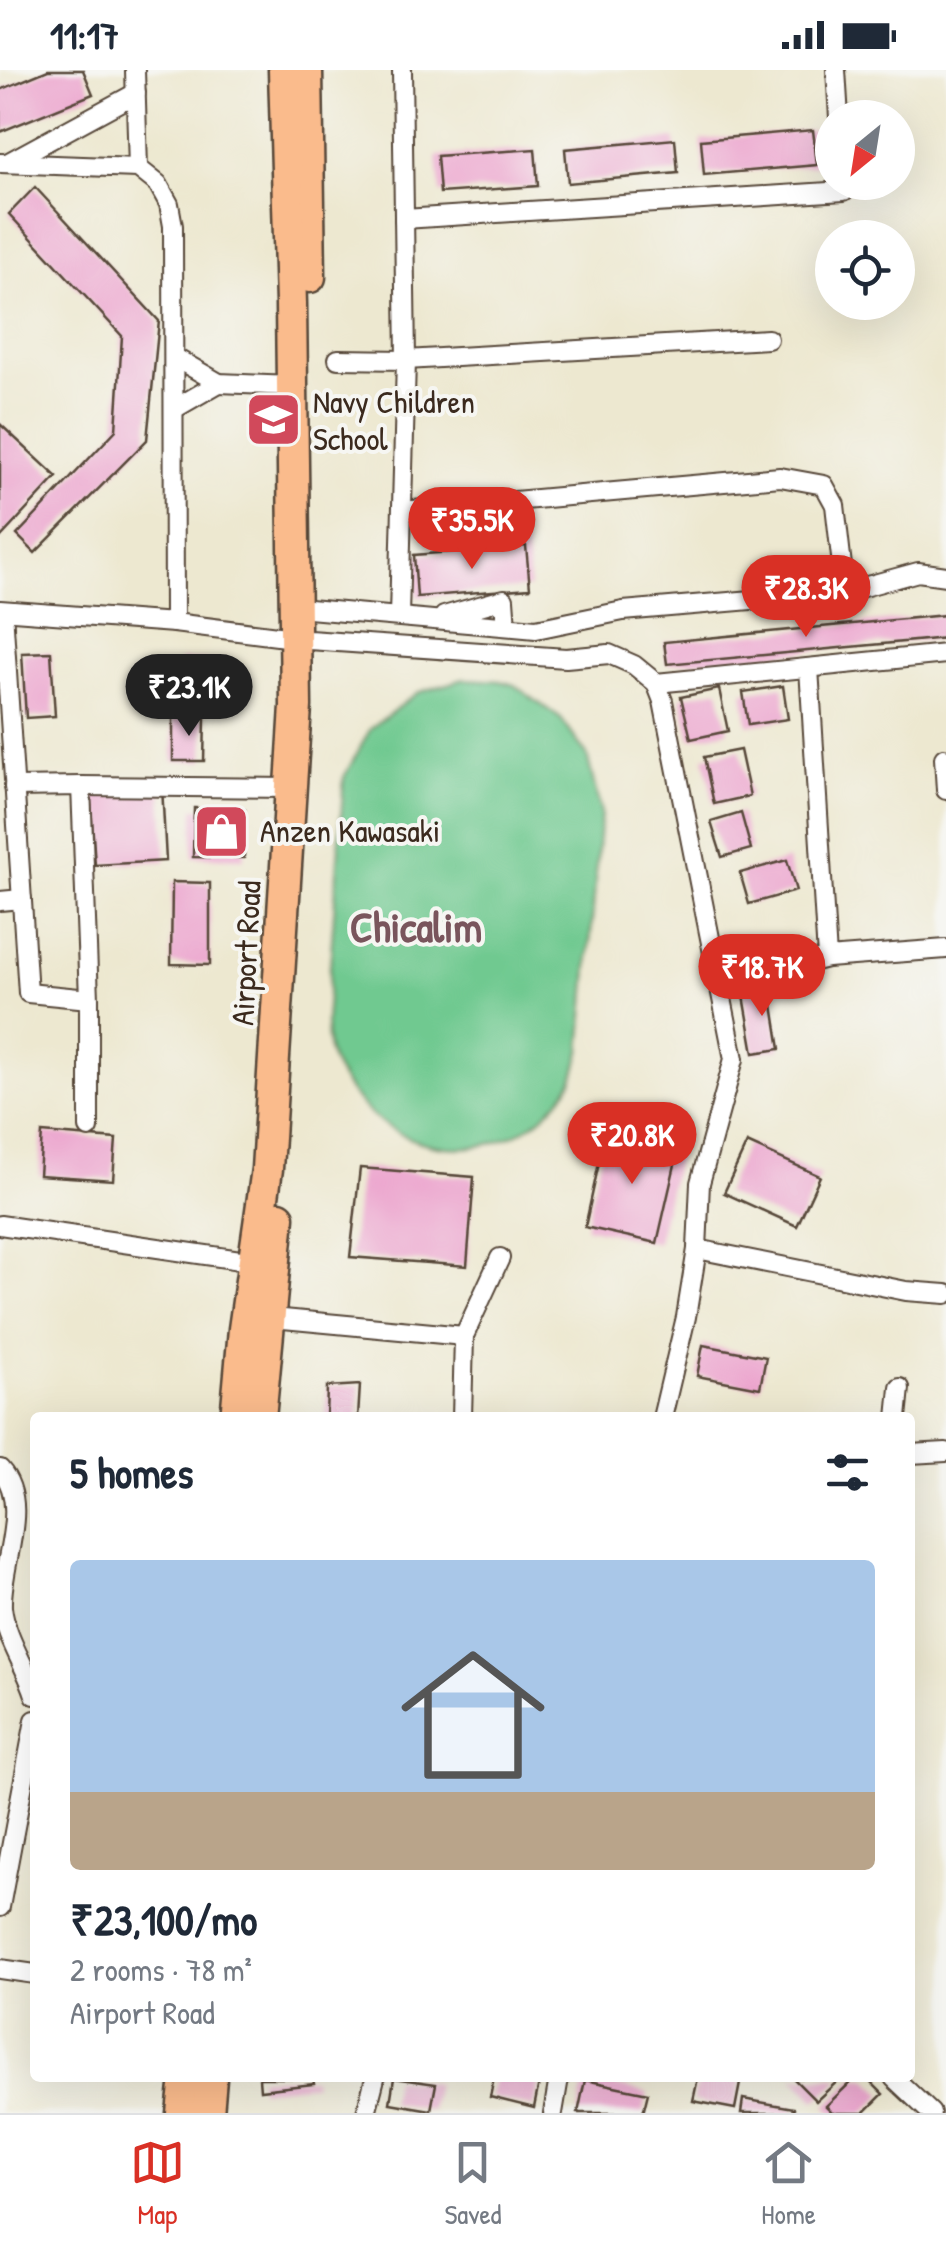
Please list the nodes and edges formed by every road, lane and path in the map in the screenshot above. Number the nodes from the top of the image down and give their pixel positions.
1 (135, 70) edge
2 (284, 70) edge
3 (307, 70) edge
4 (402, 70) edge
5 (836, 70) edge
6 (136, 92) junction
7 (838, 100) edge
8 (3, 163) edge
9 (138, 168) junction
10 (815, 193) edge
11 (404, 218) junction
12 (768, 339) dead end
13 (174, 357) junction
14 (338, 359) dead end
15 (406, 360) junction
16 (219, 383) junction
17 (292, 386) junction
18 (174, 409) junction
19 (402, 511) junction
20 (946, 576) edge
21 (845, 592) junction
22 (1, 610) edge
23 (399, 616) junction
24 (432, 620) junction
25 (174, 623) junction
26 (506, 626) junction
27 (304, 629) junction
28 (946, 654) edge
29 (809, 668) junction
30 (656, 683) junction
31 (944, 758) edge
32 (14, 786) junction
33 (81, 786) junction
34 (290, 788) junction
35 (946, 790) edge
36 (22, 899) junction
37 (0, 901) edge
38 (946, 948) edge
39 (828, 958) junction
40 (722, 984) junction
41 (88, 999) junction
42 (89, 1128) dead end
43 (0, 1225) edge
44 (697, 1249) junction
45 (500, 1258) dead end
46 (254, 1262) junction
47 (946, 1294) edge
48 (258, 1316) junction
49 (464, 1336) junction
50 (900, 1388) dead end
51 (237, 1412) edge
52 (260, 1412) edge
53 (462, 1412) edge
54 (663, 1412) edge
55 (898, 1412) edge
56 (946, 1452) edge
57 (915, 1454) edge
58 (0, 1469) edge
59 (30, 1678) edge
60 (30, 1747) edge
61 (0, 1907) edge
62 (0, 1969) edge
63 (30, 1973) edge
64 (186, 2082) edge
65 (211, 2082) edge
66 (373, 2082) edge
67 (558, 2082) edge
68 (898, 2082) edge
69 (182, 2113) edge
70 (208, 2113) edge
71 (366, 2113) edge
72 (552, 2113) edge
73 (931, 2113) edge

1 - 6 street
2 - 17 highway, Airport Road
3 - 27 highway, Airport Road
4 - 11 street
5 - 7 street
6 - 8 street
6 - 9 street
8 - 9 street
9 - 13 street
10 - 11 street
11 - 15 street
12 - 15 street
13 - 16 street
13 - 18 street
14 - 15 street
15 - 19 street
16 - 17 street
16 - 18 street
17 - 27 highway, Airport Road
18 - 25 street
19 - 21 street
19 - 23 street
20 - 21 street
21 - 26 street
22 - 25 street
22 - 32 street
23 - 24 street
23 - 27 street
24 - 26 street
24 - 26 street
25 - 27 street
27 - 30 street
27 - 34 highway, Airport Road
27 - 48 highway, Airport Road
28 - 29 street
29 - 30 street
29 - 39 street
30 - 40 street
31 - 35 street
32 - 33 street
32 - 36 street
33 - 34 street
33 - 41 street
34 - 46 highway, Airport Road
36 - 37 street
36 - 41 street
38 - 39 street
39 - 40 street
40 - 44 street
41 - 42 street
43 - 46 street
44 - 47 street
44 - 54 street
45 - 49 street
46 - 48 highway, Airport Road
48 - 49 street
48 - 51 highway, Airport Road
48 - 52 highway, Airport Road
49 - 53 street
50 - 55 street
56 - 57 street
58 - 59 street
60 - 61 street
62 - 63 street
64 - 69 highway
65 - 70 highway
66 - 71 street
67 - 72 street
68 - 73 street

